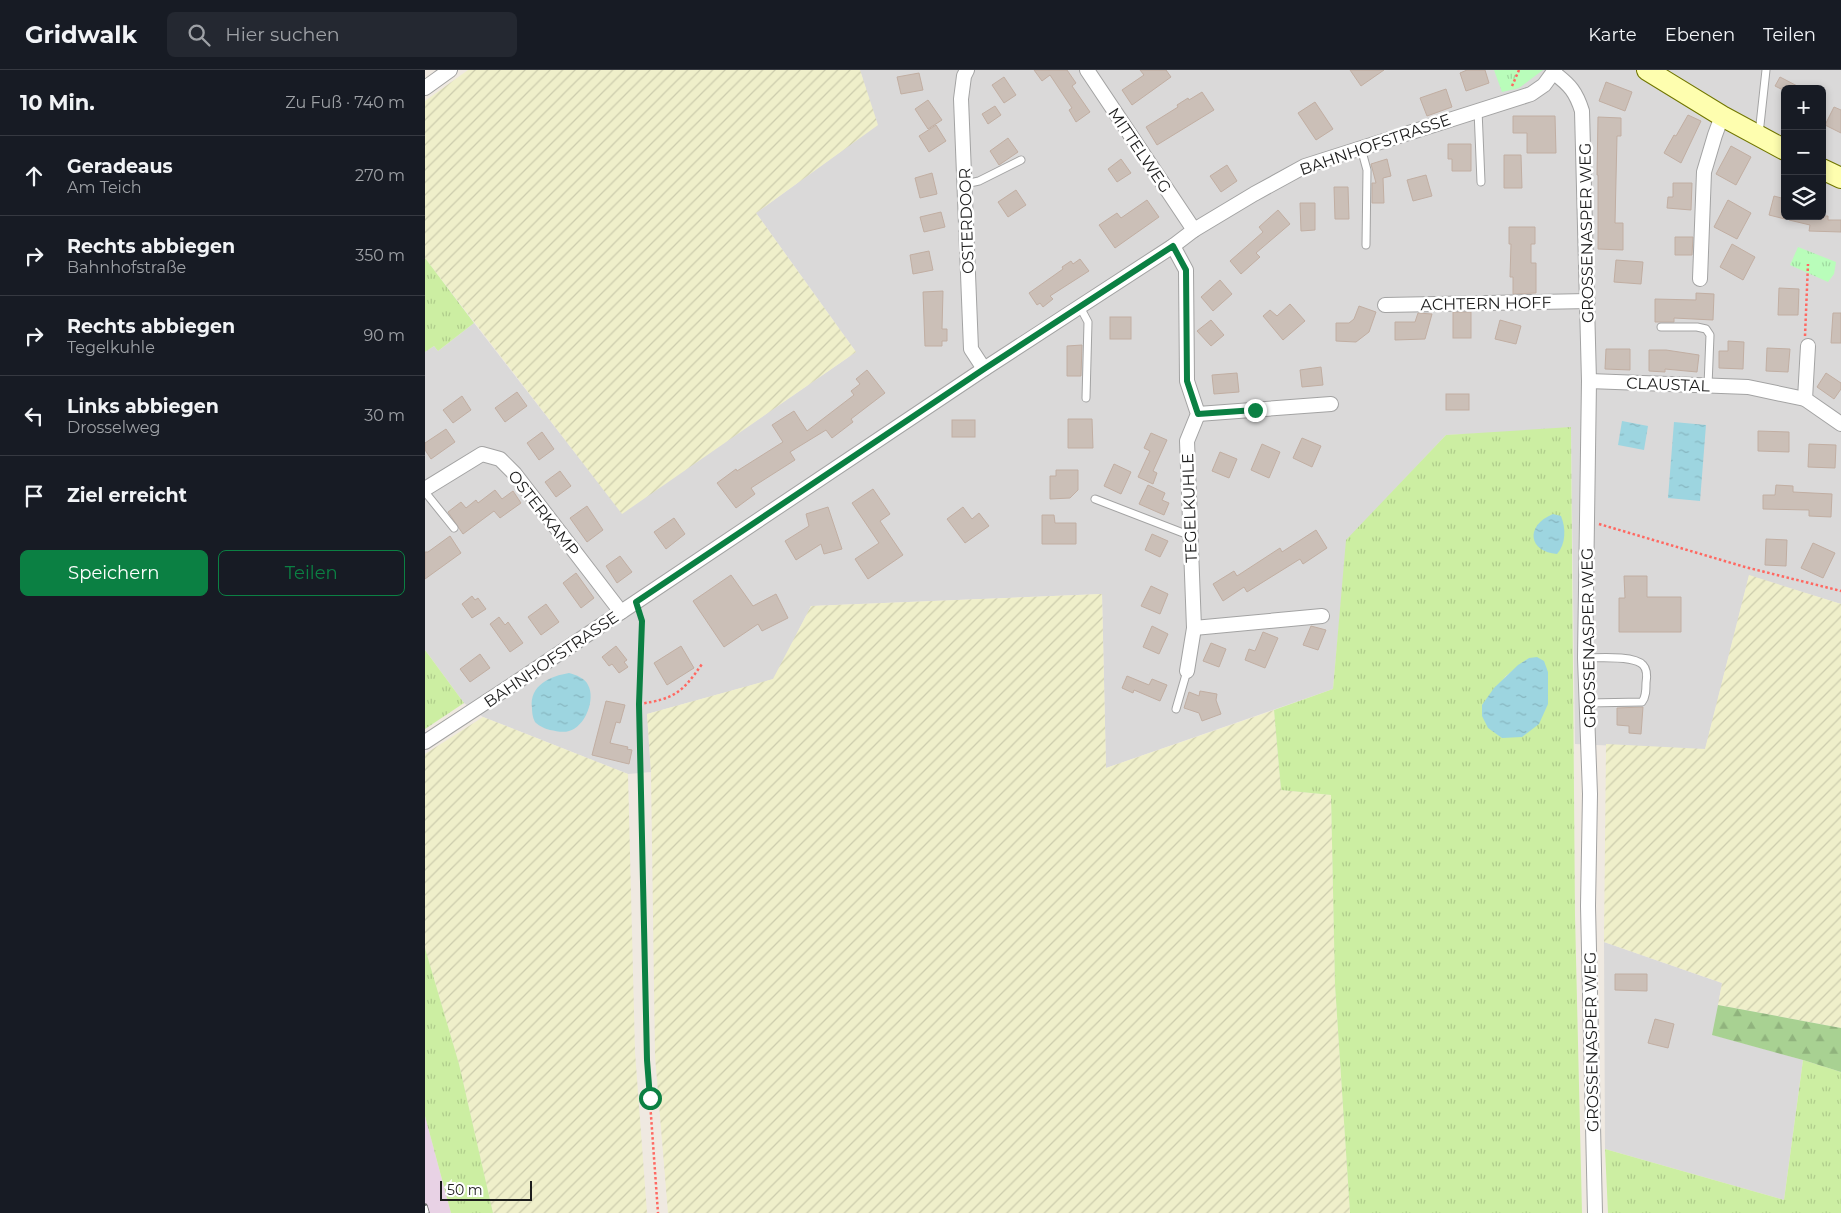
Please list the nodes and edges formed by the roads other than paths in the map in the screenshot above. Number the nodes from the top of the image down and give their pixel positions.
1 (450, 70) edge
2 (967, 70) edge
3 (1087, 70) edge
4 (1647, 70) edge
5 (1766, 70) edge
6 (1554, 72) edge
7 (425, 88) edge
8 (1478, 110) junction
9 (1722, 116) junction
10 (1759, 136) junction
11 (1361, 148) junction
12 (1781, 148) edge
13 (1021, 160) dead end
14 (1826, 171) edge
15 (1841, 178) edge
16 (1481, 182) dead end
17 (965, 184) junction
18 (1194, 230) junction
19 (1365, 245) dead end
20 (1173, 246) junction
21 (1700, 279) dead end
22 (1588, 301) junction
23 (1385, 305) dead end
24 (1080, 307) junction
25 (1661, 327) dead end
26 (1808, 346) road end
27 (984, 369) junction
28 (1589, 381) junction
29 (1708, 386) junction
30 (1086, 398) dead end
31 (1805, 398) junction
32 (1331, 404) dead end
33 (1198, 414) junction
34 (1841, 424) edge
35 (425, 490) edge
36 (1095, 500) dead end
37 (454, 528) dead end
38 (1191, 536) junction
39 (621, 612) junction
40 (1322, 616) dead end
41 (1194, 628) junction
42 (1585, 658) junction
43 (1187, 671) joint
44 (1588, 703) junction
45 (1176, 709) dead end
46 (425, 742) edge
47 (1595, 1213) edge

1 - 7 street
2 - 17 street, OSTERDOOR
3 - 18 street, MITTELWEG
4 - 9 main road
5 - 10 lane
6 - 8 street, BAHNHOFSTRASSE
6 - 22 street, GROSSENASPER WEG
8 - 11 street, BAHNHOFSTRASSE
8 - 16 lane
9 - 10 main road
9 - 21 street
10 - 12 main road
11 - 18 street, BAHNHOFSTRASSE
11 - 19 lane
13 - 17 lane
14 - 15 main road
17 - 27 street, OSTERDOOR
18 - 20 street, BAHNHOFSTRASSE
20 - 24 street, BAHNHOFSTRASSE
20 - 33 street
22 - 23 street, ACHTERN HOFF
22 - 28 street, GROSSENASPER WEG
24 - 27 street, BAHNHOFSTRASSE
24 - 30 lane
25 - 29 lane
26 - 31 street
27 - 39 street, BAHNHOFSTRASSE
28 - 29 street, CLAUSTAL
28 - 42 street, GROSSENASPER WEG
29 - 31 street, CLAUSTAL
31 - 34 street
32 - 33 street
33 - 38 street, TEGELKUHLE
35 - 37 lane
35 - 39 street, OSTERKAMP
36 - 38 lane
38 - 41 street, TEGELKUHLE
39 - 46 street, BAHNHOFSTRASSE
40 - 41 street
41 - 43 street, TEGELKUHLE
42 - 44 street, GROSSENASPER WEG
42 - 44 lane
43 - 45 lane
44 - 47 street, GROSSENASPER WEG

